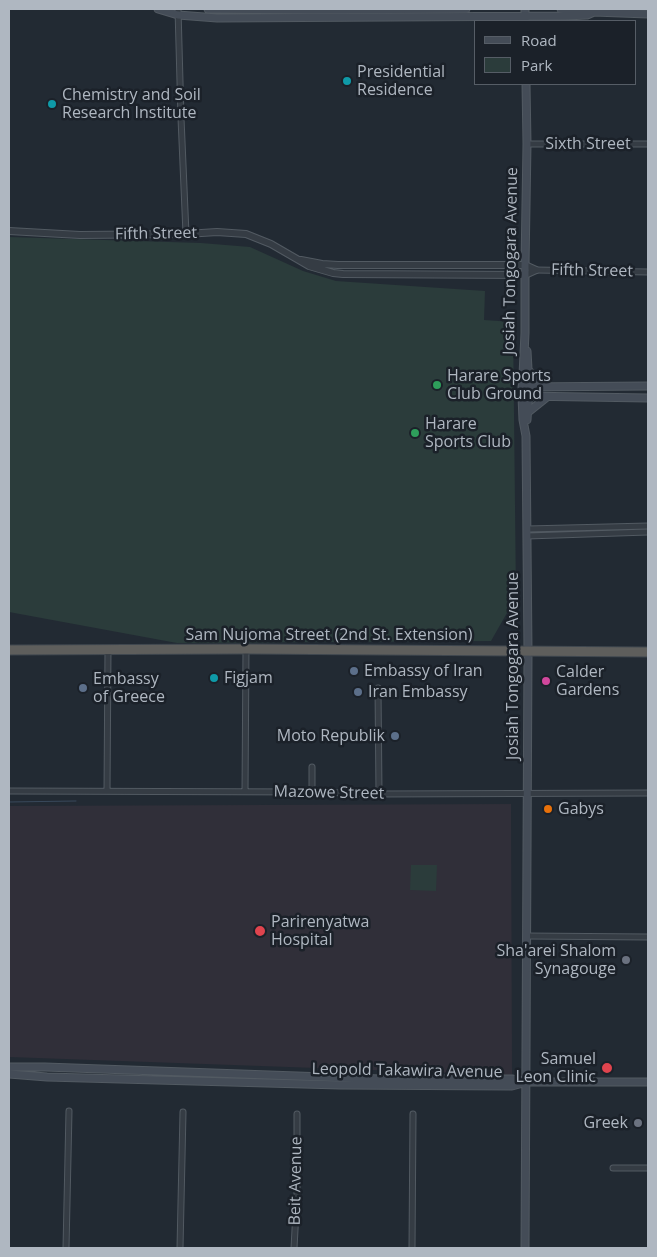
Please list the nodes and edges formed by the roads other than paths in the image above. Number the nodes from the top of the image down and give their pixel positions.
1 (158, 9) edge
2 (208, 9) edge
3 (466, 9) edge
4 (561, 9) edge
5 (178, 12) edge
6 (594, 12) junction
7 (648, 14) edge
8 (525, 15) edge
9 (526, 85) edge
10 (527, 144) junction
11 (648, 144) edge
12 (9, 231) edge
13 (186, 234) junction
14 (298, 260) junction
15 (525, 265) junction
16 (536, 270) junction
17 (648, 272) edge
18 (525, 275) junction
19 (525, 332) junction
20 (529, 370) junction
21 (548, 386) junction
22 (648, 386) edge
23 (526, 387) junction
24 (525, 396) junction
25 (546, 397) junction
26 (648, 398) edge
27 (527, 413) junction
28 (526, 436) junction
29 (648, 526) edge
30 (648, 532) edge
31 (527, 533) junction
32 (246, 649) junction
33 (9, 650) edge
34 (108, 650) junction
35 (528, 652) junction
36 (648, 652) edge
37 (378, 688) dead end
38 (312, 767) dead end
39 (9, 791) edge
40 (107, 791) junction
41 (245, 792) junction
42 (312, 792) junction
43 (648, 793) edge
44 (379, 794) junction
45 (527, 794) junction
46 (527, 936) junction
47 (648, 937) edge
48 (9, 1067) edge
49 (9, 1074) edge
50 (526, 1082) junction
51 (648, 1082) edge
52 (69, 1111) dead end
53 (184, 1112) dead end
54 (297, 1114) dead end
55 (412, 1114) dead end
56 (613, 1168) dead end
57 (648, 1168) edge
58 (66, 1248) edge
59 (180, 1248) edge
60 (294, 1248) edge
61 (412, 1248) edge
62 (525, 1248) edge

1 - 5 main road
2 - 3 main road
4 - 6 main road
5 - 8 main road
5 - 13 street
6 - 7 main road
6 - 8 main road
9 - 10 main road, Josiah Tongogara Avenue
10 - 11 street, Sixth Street
10 - 15 main road, Josiah Tongogara Avenue
12 - 13 street, Fifth Street
13 - 14 street, Fifth Street
14 - 15 street, Fifth Street
14 - 18 street, Fifth Street
15 - 16 street, Fifth Street
15 - 18 main road, Josiah Tongogara Avenue
16 - 17 street, Fifth Street
16 - 18 street, Fifth Street
18 - 19 main road, Josiah Tongogara Avenue
19 - 20 main road
19 - 23 main road, Josiah Tongogara Avenue
20 - 21 main road
20 - 23 main road
21 - 22 main road
21 - 23 main road
23 - 24 main road
24 - 25 main road
24 - 27 main road
24 - 28 main road, Josiah Tongogara Avenue
25 - 26 main road
25 - 27 main road
27 - 28 main road
28 - 31 main road, Josiah Tongogara Avenue
29 - 31 street
30 - 31 street
31 - 35 main road, Josiah Tongogara Avenue
32 - 34 highway, Sam Nujoma Street (2nd St. Extension)
32 - 35 highway, Sam Nujoma Street (2nd St. Extension)
32 - 41 street
33 - 34 highway, Sam Nujoma Street (2nd St. Extension)
34 - 40 street
35 - 36 highway, Sam Nujoma Street (2nd St. Extension)
35 - 45 main road, Josiah Tongogara Avenue
37 - 44 street
38 - 42 street
39 - 40 street, Mazowe Street
40 - 41 street, Mazowe Street
41 - 42 street, Mazowe Street
42 - 44 street, Mazowe Street
43 - 45 street, Mazowe Street
44 - 45 street, Mazowe Street
45 - 46 main road, Josiah Tongogara Avenue
46 - 47 street
46 - 50 main road, Josiah Tongogara Avenue
48 - 50 main road, Leopold Takawira Avenue
49 - 50 main road, Leopold Takawira Avenue
50 - 51 main road
50 - 62 main road, Josiah Tongogara Avenue
52 - 58 street
53 - 59 street
54 - 60 street, Beit Avenue
55 - 61 street
56 - 57 street

